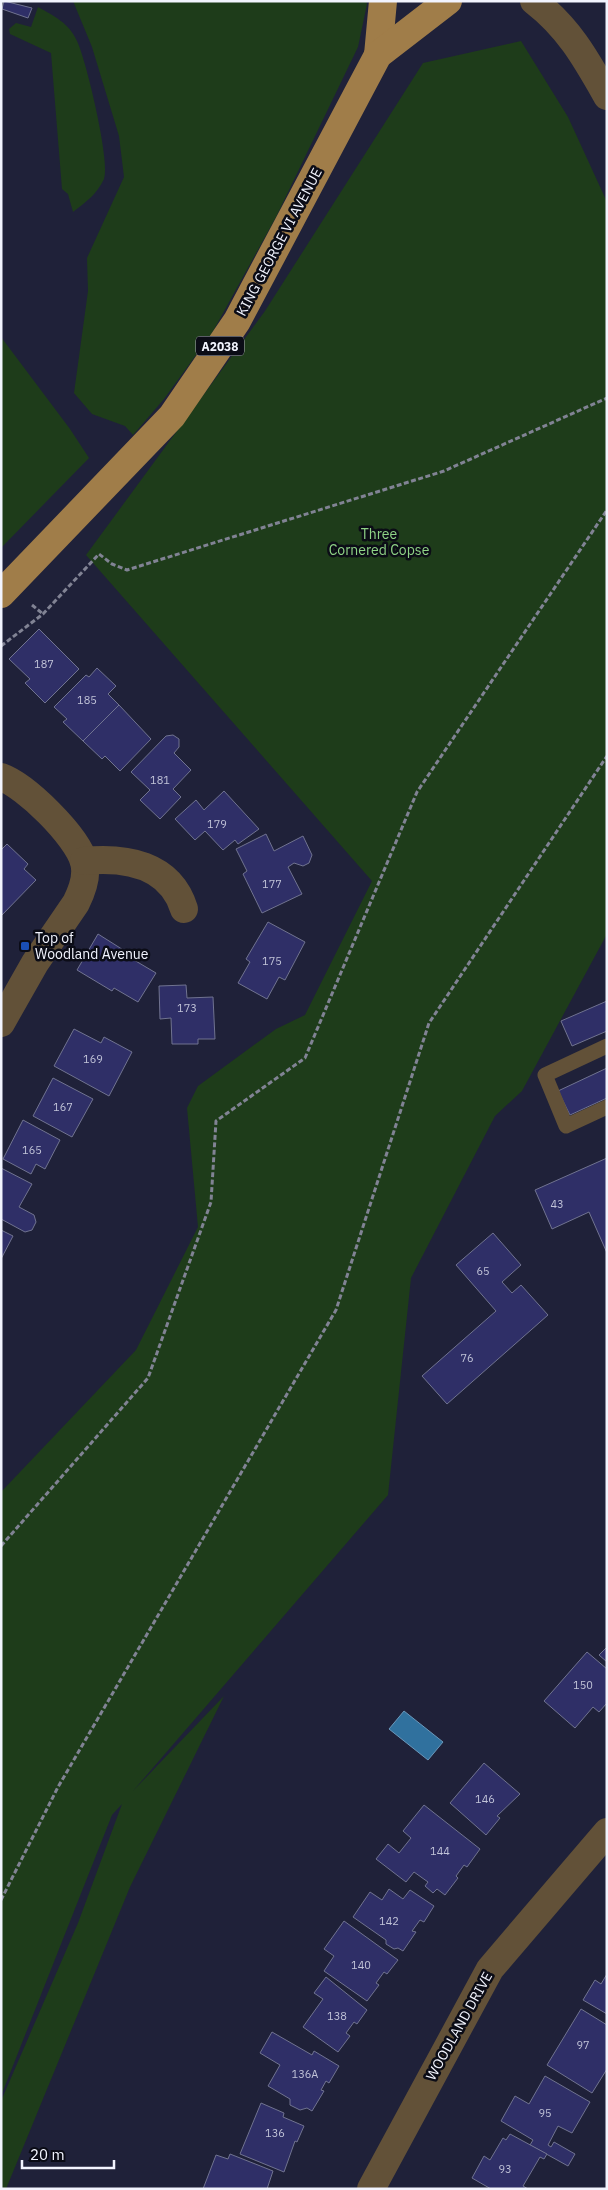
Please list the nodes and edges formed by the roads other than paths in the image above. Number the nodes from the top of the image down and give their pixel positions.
1 (383, 1) edge
2 (448, 1) edge
3 (534, 1) edge
4 (378, 55) junction
5 (607, 96) edge
6 (1, 594) edge
7 (1, 777) edge
8 (84, 861) junction
9 (184, 910) dead end
10 (1, 1023) edge
11 (607, 1046) edge
12 (607, 1107) edge
13 (607, 1832) edge
14 (371, 2189) edge

1 - 4 main road, KING GEORGE VI AVENUE / A2038
2 - 4 main road, KING GEORGE VI AVENUE / A2038
3 - 5 street
4 - 6 main road, KING GEORGE VI AVENUE / A2038
7 - 8 street
8 - 9 street
8 - 10 street
11 - 12 lane
13 - 14 street, WOODLAND DRIVE

